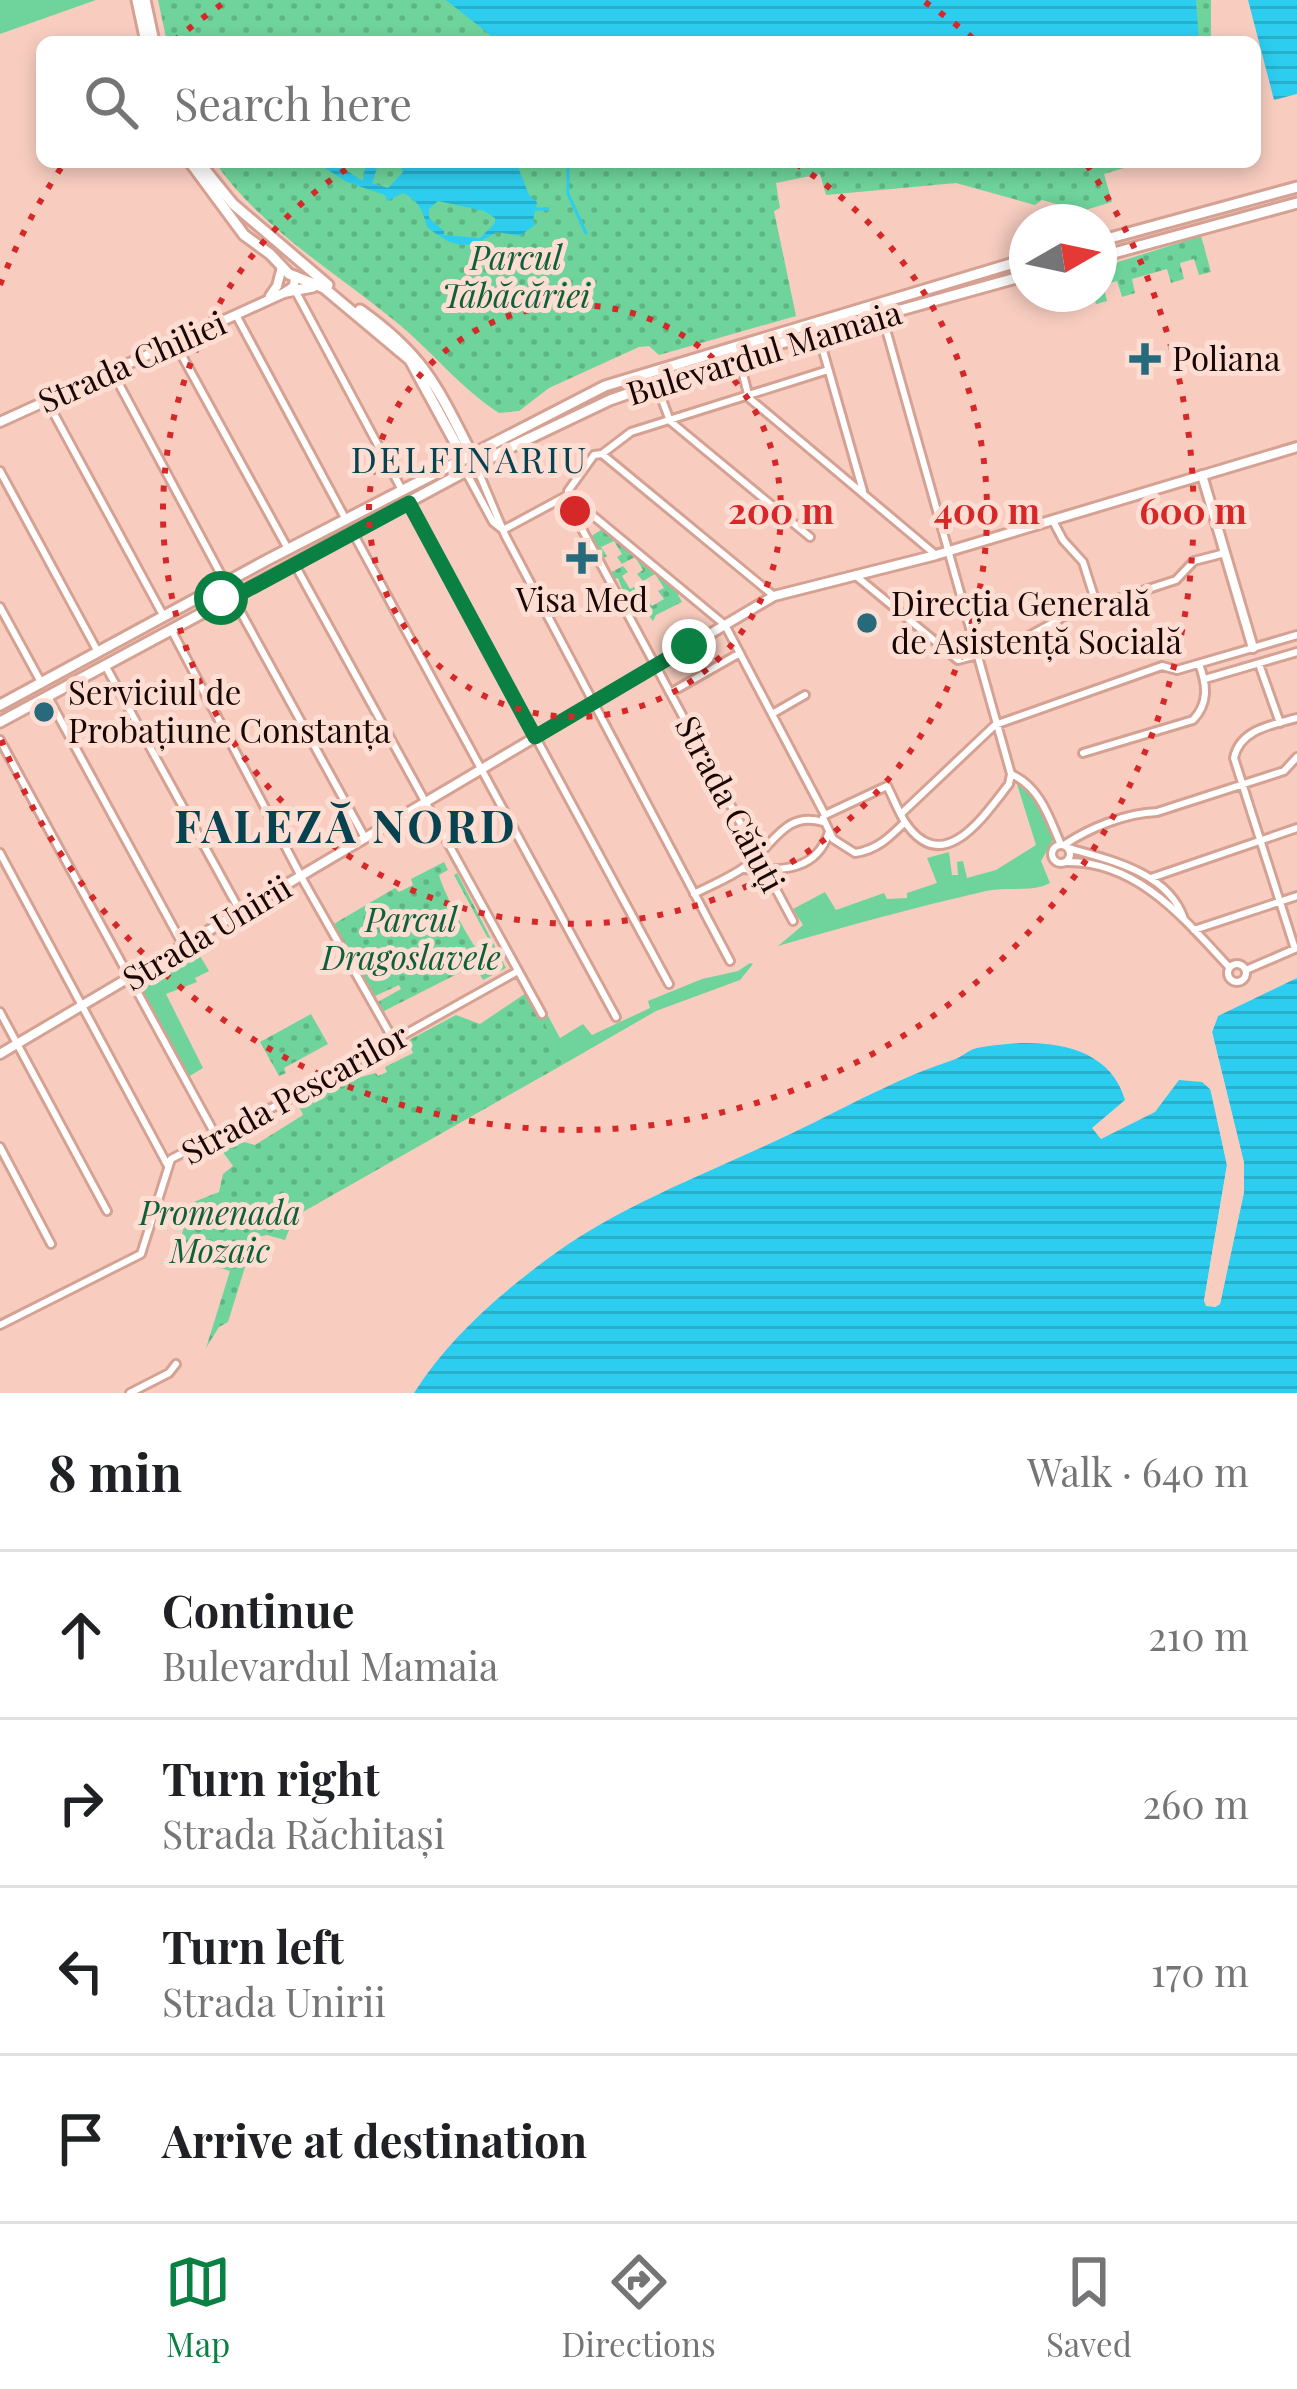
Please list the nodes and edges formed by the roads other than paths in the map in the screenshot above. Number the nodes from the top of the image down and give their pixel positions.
1 (141, 0) edge
2 (149, 36) edge
3 (195, 168) edge
4 (204, 168) edge
5 (1297, 187) edge
6 (1297, 203) edge
7 (254, 221) junction
8 (242, 230) junction
9 (1117, 237) edge
10 (1117, 252) edge
11 (1009, 264) edge
12 (282, 267) junction
13 (1009, 280) edge
14 (295, 281) junction
15 (265, 301) junction
16 (236, 315) junction
17 (882, 315) junction
18 (818, 333) junction
19 (175, 343) junction
20 (738, 355) junction
21 (828, 370) junction
22 (112, 371) junction
23 (656, 382) junction
24 (749, 398) junction
25 (46, 401) junction
26 (670, 421) junction
27 (0, 422) edge
28 (1297, 447) edge
29 (602, 454) junction
30 (467, 455) junction
31 (471, 469) junction
32 (0, 471) edge
33 (1202, 476) junction
34 (402, 490) junction
35 (864, 494) junction
36 (568, 496) junction
37 (409, 503) junction
38 (346, 519) junction
39 (1053, 521) junction
40 (503, 530) junction
41 (353, 533) junction
42 (810, 537) dead end
43 (288, 549) junction
44 (1225, 553) junction
45 (942, 554) junction
46 (268, 559) junction
47 (295, 565) junction
48 (856, 576) junction
49 (226, 584) junction
50 (774, 596) junction
51 (229, 600) junction
52 (0, 607) edge
53 (1097, 607) junction
54 (165, 618) junction
55 (724, 625) junction
56 (172, 631) junction
57 (1297, 635) edge
58 (1253, 648) junction
59 (103, 651) junction
60 (1297, 652) edge
61 (740, 653) junction
62 (976, 658) junction
63 (1258, 663) junction
64 (1198, 664) junction
65 (655, 666) junction
66 (106, 667) junction
67 (1205, 679) junction
68 (41, 684) junction
69 (64, 689) junction
70 (670, 693) junction
71 (805, 695) dead end
72 (48, 698) junction
73 (592, 703) junction
74 (0, 705) edge
75 (772, 714) junction
76 (1297, 718) edge
77 (0, 722) edge
78 (1280, 723) junction
79 (995, 724) junction
80 (535, 737) junction
81 (0, 740) edge
82 (1083, 753) dead end
83 (1297, 757) edge
84 (480, 770) junction
85 (1011, 774) junction
86 (1240, 785) junction
87 (423, 804) junction
88 (903, 817) junction
89 (824, 818) junction
90 (1297, 828) edge
91 (829, 832) junction
92 (365, 838) junction
93 (1259, 842) junction
94 (1064, 846) junction
95 (0, 853) edge
96 (758, 856) junction
97 (1067, 862) junction
98 (743, 868) junction
99 (764, 869) junction
100 (303, 875) junction
101 (1151, 878) junction
102 (694, 894) junction
103 (1297, 896) edge
104 (1279, 902) junction
105 (241, 913) junction
106 (1184, 919) junction
107 (793, 921) dead end
108 (1194, 930) junction
109 (184, 947) junction
110 (1296, 949) edge
111 (730, 961) dead end
112 (1229, 968) junction
113 (1246, 970) junction
114 (518, 971) junction
115 (130, 979) junction
116 (669, 984) dead end
117 (83, 1007) junction
118 (0, 1012) edge
119 (542, 1014) dead end
120 (616, 1018) dead end
121 (394, 1040) junction
122 (17, 1044) junction
123 (0, 1054) edge
124 (216, 1136) junction
125 (0, 1147) edge
126 (3, 1160) edge
127 (168, 1166) junction
128 (107, 1211) dead end
129 (51, 1244) dead end
130 (0, 1325) edge
131 (176, 1364) dead end
132 (143, 1390) edge
133 (130, 1393) edge

1 - 2 main road
3 - 8 main road
4 - 7 main road
5 - 9 main road
6 - 10 main road
7 - 8 main road
7 - 14 main road
8 - 12 main road
11 - 30 main road, Bulevardul Mamaia
12 - 14 main road
12 - 15 street, Strada Chiliei
13 - 17 main road, Bulevardul Mamaia
14 - 15 street, Strada Chiliei
14 - 30 main road
14 - 30 main road
14 - 34 street
15 - 16 street, Strada Chiliei
16 - 19 street, Strada Chiliei
16 - 38 street
17 - 18 main road, Bulevardul Mamaia
17 - 45 street
18 - 20 main road, Bulevardul Mamaia
18 - 21 street
19 - 22 street, Strada Chiliei
19 - 43 street
20 - 23 main road, Bulevardul Mamaia
20 - 24 street
21 - 24 street
21 - 35 street
22 - 25 street, Strada Chiliei
22 - 49 street
23 - 26 street
23 - 31 main road, Bulevardul Mamaia
24 - 26 street
24 - 35 street
25 - 27 street, Strada Chiliei
25 - 54 street
26 - 29 street
26 - 42 street
28 - 33 street, Strada Unirii
29 - 36 street
29 - 50 street
30 - 31 main road
30 - 34 main road, Bulevardul Mamaia
31 - 37 main road, Bulevardul Mamaia
31 - 40 street
32 - 59 street
33 - 39 street, Strada Unirii
33 - 44 street
34 - 38 main road, Bulevardul Mamaia
35 - 45 street
36 - 40 street
36 - 55 street
36 - 65 street, Strada Căiuți
37 - 41 main road, Bulevardul Mamaia
37 - 80 street
38 - 43 main road, Bulevardul Mamaia
39 - 45 street, Strada Unirii
39 - 53 street
40 - 73 street
41 - 47 main road, Bulevardul Mamaia
41 - 84 street
43 - 46 main road, Bulevardul Mamaia
44 - 53 street
44 - 58 street
45 - 48 street, Strada Unirii
45 - 62 street
46 - 49 main road, Bulevardul Mamaia
46 - 51 main road
47 - 51 main road, Bulevardul Mamaia
47 - 87 street
48 - 50 street, Strada Unirii
48 - 62 street
49 - 54 main road, Bulevardul Mamaia
50 - 55 street, Strada Unirii
51 - 56 main road, Bulevardul Mamaia
51 - 92 street
52 - 68 street
53 - 62 street
54 - 59 main road, Bulevardul Mamaia
55 - 61 street
55 - 65 street, Strada Unirii
56 - 66 main road, Bulevardul Mamaia
56 - 100 street
57 - 58 street
58 - 64 street
59 - 68 main road, Bulevardul Mamaia
59 - 69 main road
60 - 63 street
61 - 70 street
61 - 75 street
62 - 79 street
63 - 67 street
63 - 78 street
64 - 67 street
64 - 79 street
65 - 70 street, Strada Căiuți
65 - 73 street, Strada Unirii
66 - 69 main road, Bulevardul Mamaia
66 - 105 street
67 - 82 street
68 - 74 main road, Bulevardul Mamaia
69 - 72 main road, Bulevardul Mamaia
70 - 96 street, Strada Căiuți
71 - 75 street
72 - 77 main road, Bulevardul Mamaia
72 - 109 street
73 - 80 street, Strada Unirii
73 - 102 street
75 - 89 street
76 - 78 street
78 - 86 street
79 - 85 street
79 - 88 street
80 - 84 street, Strada Unirii
80 - 116 street
81 - 115 street
83 - 86 street
84 - 87 street, Strada Unirii
84 - 120 street
85 - 88 street
85 - 94 street
86 - 93 street
86 - 94 street
87 - 92 street, Strada Unirii
87 - 114 street
88 - 89 street
88 - 91 street
89 - 91 street
89 - 96 street
90 - 93 street
91 - 99 street
92 - 100 street, Strada Unirii
93 - 101 street
93 - 104 street
94 - 97 street
94 - 97 street
94 - 101 street
95 - 117 street
96 - 98 street
96 - 99 street, Strada Căiuți
97 - 106 street
98 - 99 street
98 - 102 street
99 - 107 street, Strada Căiuți
100 - 105 street, Strada Unirii
100 - 121 street
101 - 106 street
102 - 111 street
103 - 104 street
104 - 108 street
104 - 110 street
105 - 109 street, Strada Unirii
106 - 108 street
108 - 112 street
109 - 115 street, Strada Unirii
110 - 113 street
112 - 113 street
112 - 113 street
114 - 119 street
114 - 121 street, Strada Pescarilor
115 - 117 street, Strada Unirii
115 - 124 street
117 - 122 street, Strada Unirii
117 - 127 street
118 - 122 street
121 - 124 street, Strada Pescarilor
122 - 123 street, Strada Unirii
122 - 128 street
124 - 127 street, Strada Pescarilor
125 - 126 street
126 - 129 street
127 - 130 street, Strada Pescarilor
131 - 132 street
132 - 133 street

